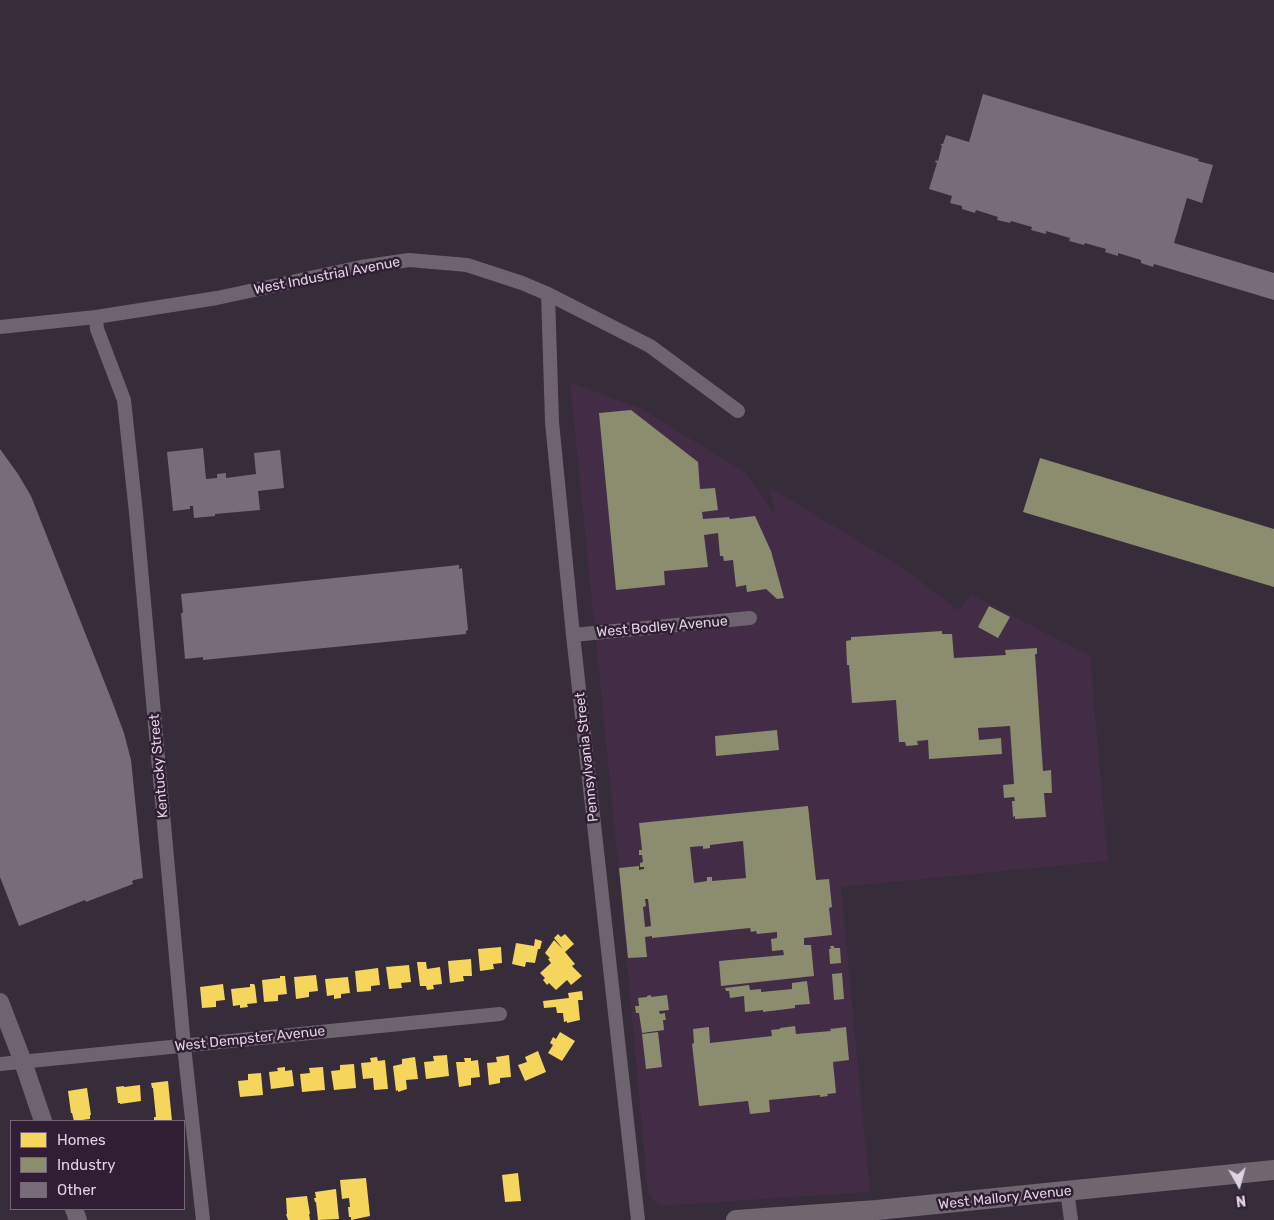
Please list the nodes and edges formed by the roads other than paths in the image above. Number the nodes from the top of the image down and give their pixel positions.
1 (548, 294) junction
2 (96, 317) junction
3 (0, 327) edge
4 (738, 412) dead end
5 (750, 618) dead end
6 (573, 635) junction
7 (0, 1002) edge
8 (500, 1014) dead end
9 (184, 1046) junction
10 (23, 1062) junction
11 (0, 1064) edge
12 (44, 1120) edge
13 (1274, 1170) edge
14 (1067, 1192) junction
15 (203, 1220) edge
16 (638, 1220) edge
17 (736, 1220) edge
18 (1071, 1220) edge

1 - 2 street, West Industrial Avenue
1 - 4 street, West Industrial Avenue
1 - 6 street, Pennsylvania Street
2 - 3 street, West Industrial Avenue
2 - 9 street, Kentucky Street
5 - 6 street, West Bodley Avenue
6 - 16 street, Pennsylvania Street
7 - 10 street
8 - 9 street, West Dempster Avenue
9 - 10 street, West Dempster Avenue
9 - 15 street, Kentucky Street
10 - 11 street, West Dempster Avenue
10 - 12 street
13 - 14 main road, West Mallory Avenue
14 - 17 main road, West Mallory Avenue
14 - 18 street

